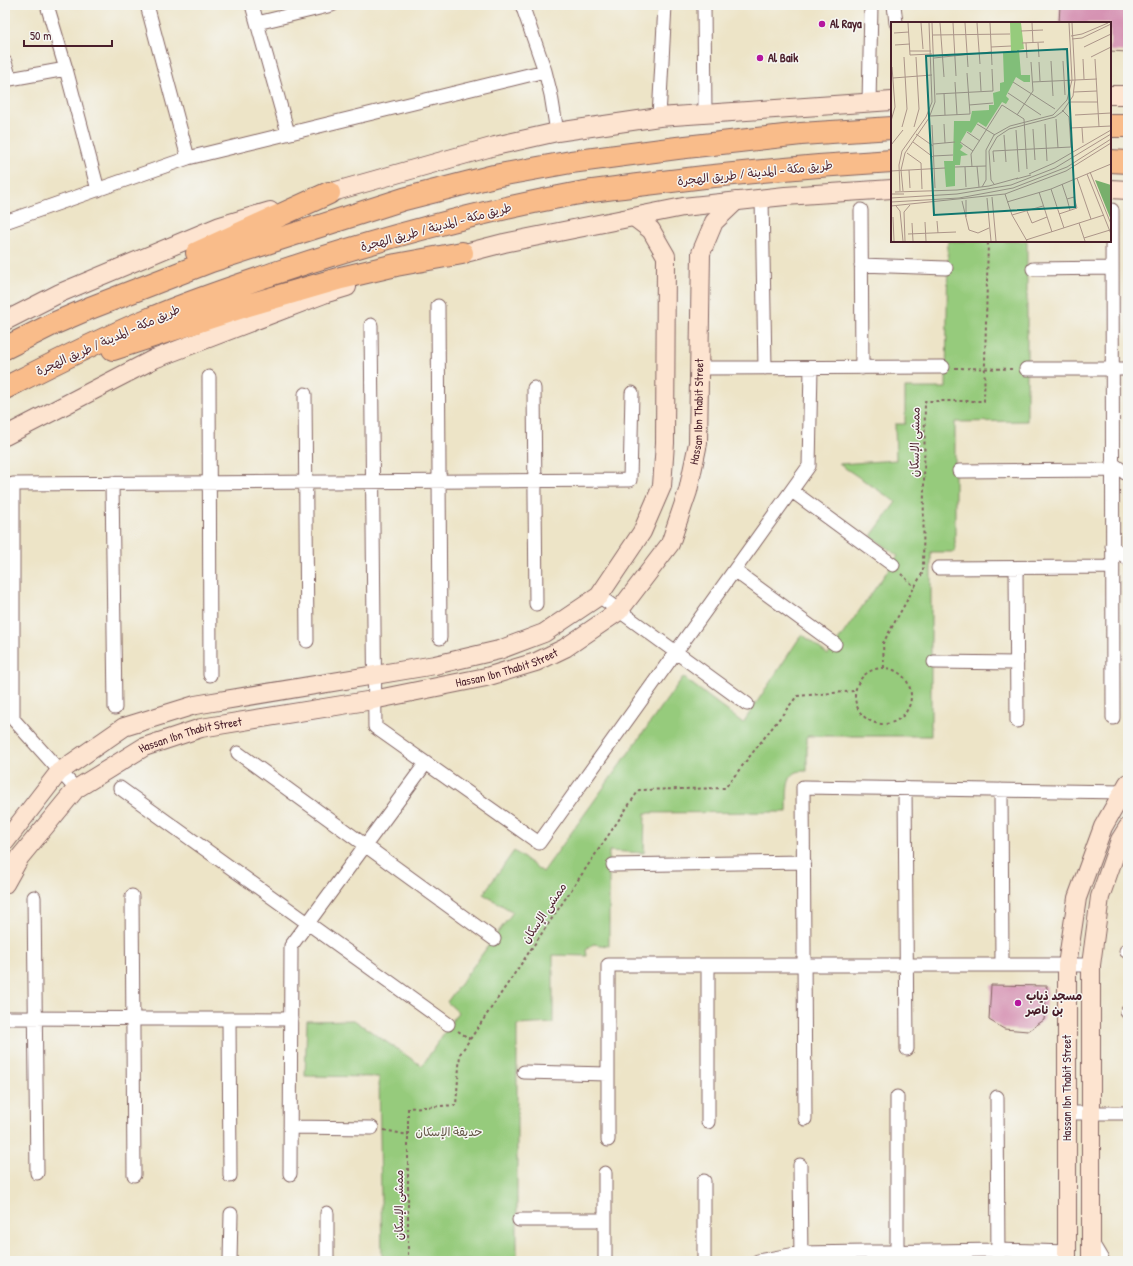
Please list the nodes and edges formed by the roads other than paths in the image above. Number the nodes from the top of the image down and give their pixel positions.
1 (47, 5) edge
2 (147, 5) edge
3 (252, 5) edge
4 (332, 5) edge
5 (522, 5) edge
6 (665, 5) edge
7 (704, 5) edge
8 (871, 5) edge
9 (894, 5) edge
10 (896, 22) edge
11 (257, 23) junction
12 (5, 62) edge
13 (66, 69) junction
14 (545, 71) junction
15 (1111, 95) edge
16 (1128, 95) edge
17 (891, 101) edge
18 (869, 103) junction
19 (705, 114) junction
20 (659, 117) junction
21 (891, 128) edge
22 (557, 132) junction
23 (288, 133) junction
24 (188, 158) junction
25 (1111, 158) edge
26 (1128, 158) edge
27 (891, 161) edge
28 (1111, 161) edge
29 (1128, 162) edge
30 (891, 189) edge
31 (1111, 189) edge
32 (98, 190) junction
33 (1128, 190) edge
34 (329, 193) junction
35 (762, 198) junction
36 (736, 201) junction
37 (861, 210) dead end
38 (1112, 210) dead end
39 (634, 216) junction
40 (5, 222) edge
41 (462, 253) junction
42 (861, 265) junction
43 (946, 268) dead end
44 (1112, 268) junction
45 (1033, 269) dead end
46 (438, 306) dead end
47 (90, 308) junction
48 (5, 321) edge
49 (371, 325) dead end
50 (5, 348) edge
51 (943, 367) road end
52 (699, 368) junction
53 (765, 368) junction
54 (811, 368) junction
55 (862, 368) junction
56 (1026, 369) road end
57 (1112, 369) junction
58 (1128, 369) edge
59 (209, 377) dead end
60 (5, 388) edge
61 (534, 388) dead end
62 (632, 393) dead end
63 (305, 394) dead end
64 (5, 436) edge
65 (1112, 467) junction
66 (959, 471) dead end
67 (1128, 476) edge
68 (535, 480) junction
69 (372, 481) junction
70 (439, 481) junction
71 (306, 482) junction
72 (112, 483) junction
73 (209, 483) junction
74 (792, 491) junction
75 (1112, 546) junction
76 (1128, 559) edge
77 (893, 565) road end
78 (1112, 567) junction
79 (938, 568) dead end
80 (1016, 568) junction
81 (735, 571) junction
82 (599, 596) junction
83 (536, 604) dead end
84 (619, 611) junction
85 (9, 634) edge
86 (440, 638) dead end
87 (307, 641) dead end
88 (836, 644) dead end
89 (676, 652) junction
90 (934, 662) dead end
91 (1017, 663) junction
92 (210, 675) dead end
93 (374, 675) junction
94 (374, 700) junction
95 (747, 704) dead end
96 (115, 708) dead end
97 (1113, 718) dead end
98 (1017, 721) dead end
99 (238, 753) dead end
100 (426, 764) junction
101 (59, 772) junction
102 (1125, 787) edge
103 (120, 788) dead end
104 (905, 788) junction
105 (76, 789) junction
106 (1001, 790) junction
107 (1128, 827) edge
108 (5, 842) edge
109 (366, 845) junction
110 (804, 862) junction
111 (613, 865) dead end
112 (5, 884) edge
113 (132, 896) dead end
114 (34, 897) dead end
115 (308, 923) junction
116 (494, 939) dead end
117 (708, 965) junction
118 (804, 965) junction
119 (906, 965) junction
120 (1002, 965) junction
121 (1067, 965) junction
122 (1091, 965) junction
123 (5, 1018) edge
124 (35, 1018) junction
125 (133, 1019) junction
126 (229, 1019) junction
127 (291, 1019) junction
128 (448, 1024) dead end
129 (907, 1049) dead end
130 (524, 1072) dead end
131 (608, 1074) junction
132 (896, 1097) dead end
133 (997, 1097) dead end
134 (1067, 1113) junction
135 (1091, 1113) junction
136 (1128, 1113) edge
137 (805, 1119) dead end
138 (708, 1122) dead end
139 (290, 1127) junction
140 (372, 1128) road end
141 (608, 1140) dead end
142 (800, 1165) dead end
143 (37, 1173) dead end
144 (605, 1173) dead end
145 (290, 1174) dead end
146 (134, 1175) dead end
147 (230, 1176) dead end
148 (704, 1181) dead end
149 (327, 1213) dead end
150 (231, 1214) dead end
151 (519, 1220) dead end
152 (605, 1220) junction
153 (1091, 1241) junction
154 (897, 1256) edge
155 (998, 1256) edge
156 (1067, 1256) edge
157 (801, 1257) edge
158 (230, 1261) edge
159 (328, 1261) edge
160 (605, 1261) edge
161 (704, 1261) edge
162 (758, 1261) edge
163 (1091, 1261) edge
164 (1104, 1261) edge

1 - 13 street
2 - 24 street
3 - 11 street
4 - 11 street
5 - 14 street
6 - 20 street
7 - 19 street
8 - 18 street
9 - 10 street
11 - 23 street
12 - 13 street
13 - 32 street
14 - 22 street
14 - 23 street
15 - 16 street
17 - 18 street
18 - 19 street
19 - 20 street
20 - 22 street
21 - 47 highway
22 - 34 street
23 - 24 street
24 - 32 street
25 - 26 highway
27 - 60 highway, طريق مكة - المدينة / طريق الهجرة
28 - 29 highway
30 - 35 street
31 - 33 street
32 - 40 street
34 - 47 highway
34 - 48 street
35 - 36 street
35 - 53 street
36 - 39 street
36 - 52 street, Hassan Ibn Thabit Street
37 - 42 street
38 - 44 street
39 - 41 street
39 - 82 street, Hassan Ibn Thabit Street
41 - 60 highway
41 - 64 street
42 - 43 street
42 - 55 street
44 - 45 street
44 - 57 street
46 - 70 street
47 - 50 highway
49 - 69 street
51 - 55 street
52 - 53 street
52 - 84 street, Hassan Ibn Thabit Street
53 - 54 street
54 - 55 street
54 - 74 street
56 - 57 street
57 - 58 street
57 - 65 street
59 - 73 street
61 - 68 street
62 - 68 street
63 - 71 street
65 - 66 street
65 - 67 street
65 - 75 street
68 - 70 street
68 - 83 street
69 - 70 street
69 - 71 street
69 - 93 street
70 - 86 street
71 - 73 street
71 - 87 street
72 - 73 street
72 - 85 street
72 - 96 street
73 - 92 street
74 - 77 street
74 - 81 street
75 - 76 street
75 - 78 street
78 - 80 street
78 - 97 street
79 - 80 street
80 - 91 street
81 - 88 street
81 - 89 street
82 - 84 street
82 - 93 street, Hassan Ibn Thabit Street
84 - 89 street
84 - 94 street, Hassan Ibn Thabit Street
85 - 101 street
89 - 95 street
89 - 100 street
90 - 91 street
91 - 98 street
93 - 94 street
93 - 101 street, Hassan Ibn Thabit Street
94 - 100 street
94 - 105 street, Hassan Ibn Thabit Street
99 - 109 street
100 - 109 street
101 - 105 street
101 - 108 street, Hassan Ibn Thabit Street
102 - 106 street
102 - 121 street, Hassan Ibn Thabit Street
103 - 115 street
104 - 106 street
104 - 110 street
104 - 119 street
105 - 112 street, Hassan Ibn Thabit Street
106 - 120 street
107 - 122 street, Hassan Ibn Thabit Street
109 - 115 street
109 - 116 street
110 - 111 street
110 - 118 street
113 - 125 street
114 - 124 street
115 - 127 street
115 - 128 street
117 - 118 street
117 - 131 street
117 - 138 street
118 - 119 street
118 - 137 street
119 - 120 street
119 - 129 street
120 - 121 street
121 - 122 street
121 - 134 street, Hassan Ibn Thabit Street
122 - 135 street, Hassan Ibn Thabit Street
123 - 124 street
124 - 125 street
124 - 143 street
125 - 126 street
125 - 146 street
126 - 127 street
126 - 147 street
127 - 139 street
130 - 131 street
131 - 141 street
132 - 154 street
133 - 155 street
134 - 135 street
134 - 156 street, Hassan Ibn Thabit Street
135 - 136 street
135 - 153 street, Hassan Ibn Thabit Street
139 - 140 street
139 - 145 street
142 - 157 street
144 - 152 street
148 - 161 street
149 - 159 street
150 - 158 street
151 - 152 street
152 - 160 street
153 - 163 street, Hassan Ibn Thabit Street
153 - 164 street
154 - 155 street
154 - 157 street
155 - 156 street
157 - 162 street

